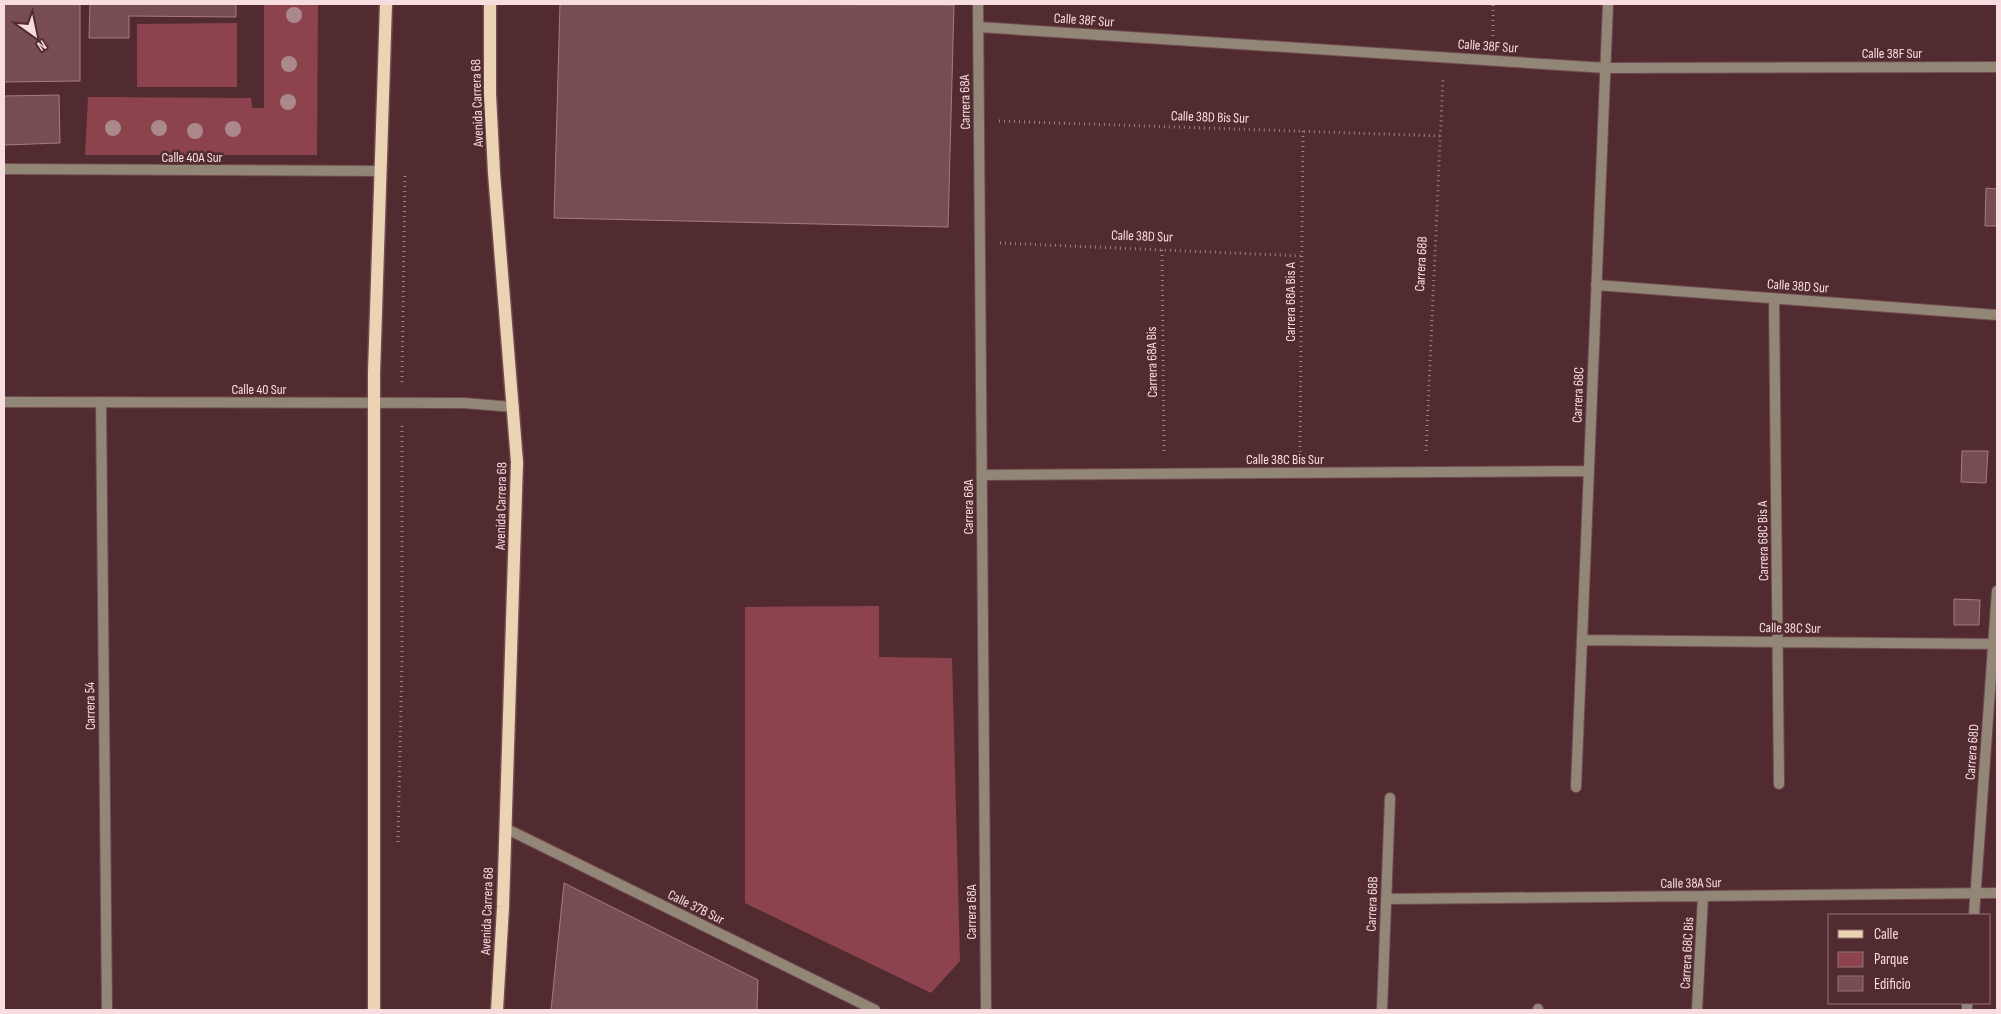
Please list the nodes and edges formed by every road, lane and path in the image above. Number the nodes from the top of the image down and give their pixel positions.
1 (386, 4) edge
2 (490, 4) edge
3 (978, 4) edge
4 (1493, 4) edge
5 (1608, 4) edge
6 (978, 27) junction
7 (1444, 57) junction
8 (1492, 60) junction
9 (1997, 67) edge
10 (1606, 68) junction
11 (979, 120) junction
12 (1303, 131) junction
13 (1440, 136) junction
14 (405, 166) dead end
15 (4, 170) edge
16 (380, 171) junction
17 (980, 242) junction
18 (1162, 250) junction
19 (1302, 256) junction
20 (1596, 285) junction
21 (1774, 298) junction
22 (1997, 316) edge
23 (4, 402) edge
24 (101, 402) junction
25 (374, 402) junction
26 (402, 403) junction
27 (514, 407) junction
28 (1589, 471) junction
29 (1425, 472) junction
30 (1300, 473) junction
31 (1164, 474) junction
32 (982, 475) junction
33 (1997, 591) edge
34 (1582, 640) junction
35 (1778, 642) junction
36 (1995, 644) edge
37 (1779, 784) dead end
38 (1576, 787) dead end
39 (1390, 798) dead end
40 (505, 828) junction
41 (398, 847) dead end
42 (1997, 893) edge
43 (1975, 894) junction
44 (1703, 896) junction
45 (1386, 899) junction
46 (1974, 914) edge
47 (107, 1010) edge
48 (374, 1010) edge
49 (496, 1010) edge
50 (875, 1010) edge
51 (986, 1010) edge
52 (1382, 1010) edge
53 (1698, 1010) edge

1 - 16 main road
2 - 27 main road, Avenida Carrera 68
3 - 6 street, Carrera 68A
4 - 8 path
5 - 10 street, Carrera 68C
6 - 7 street, Calle 38F Sur
6 - 11 street, Carrera 68A
7 - 8 street, Calle 38F Sur
7 - 13 path, Carrera 68B
8 - 10 street, Calle 38F Sur
9 - 10 street, Calle 38F Sur
10 - 20 street, Carrera 68C
11 - 12 path, Calle 38D Bis Sur
11 - 17 street, Carrera 68A
12 - 13 path, Calle 38D Bis Sur
12 - 19 path, Carrera 68A Bis A
13 - 29 path, Carrera 68B
14 - 26 path
15 - 16 street, Calle 40A Sur
16 - 25 main road
17 - 18 path, Calle 38D Sur
17 - 32 street, Carrera 68A
18 - 19 path, Calle 38D Sur
18 - 31 path, Carrera 68A Bis
19 - 30 path, Carrera 68A Bis A
20 - 21 street, Calle 38D Sur
20 - 28 street, Carrera 68C
21 - 22 street, Calle 38D Sur
21 - 35 street, Carrera 68C Bis A
23 - 24 street, Calle 40 Sur
24 - 25 street, Calle 40 Sur
24 - 47 street, Carrera 54
25 - 26 street, Calle 40 Sur
25 - 48 main road
26 - 27 street, Calle 40 Sur
26 - 41 path
27 - 40 main road, Avenida Carrera 68
28 - 29 street, Calle 38C Bis Sur
28 - 34 street, Carrera 68C
29 - 30 street, Calle 38C Bis Sur
30 - 31 street, Calle 38C Bis Sur
31 - 32 street, Calle 38C Bis Sur
32 - 51 street, Carrera 68A
33 - 36 street, Carrera 68D
34 - 35 street, Calle 38C Sur
34 - 38 street, Carrera 68C
35 - 36 street, Calle 38C Sur
35 - 37 street, Carrera 68C Bis A
36 - 43 street, Carrera 68D
39 - 45 street, Carrera 68B
40 - 49 main road, Avenida Carrera 68
40 - 50 street, Calle 37B Sur
42 - 43 street, Calle 38A Sur
43 - 44 street, Calle 38A Sur
43 - 46 street, Carrera 68D
44 - 45 street, Calle 38A Sur
44 - 53 street, Carrera 68C Bis
45 - 52 street, Carrera 68B

